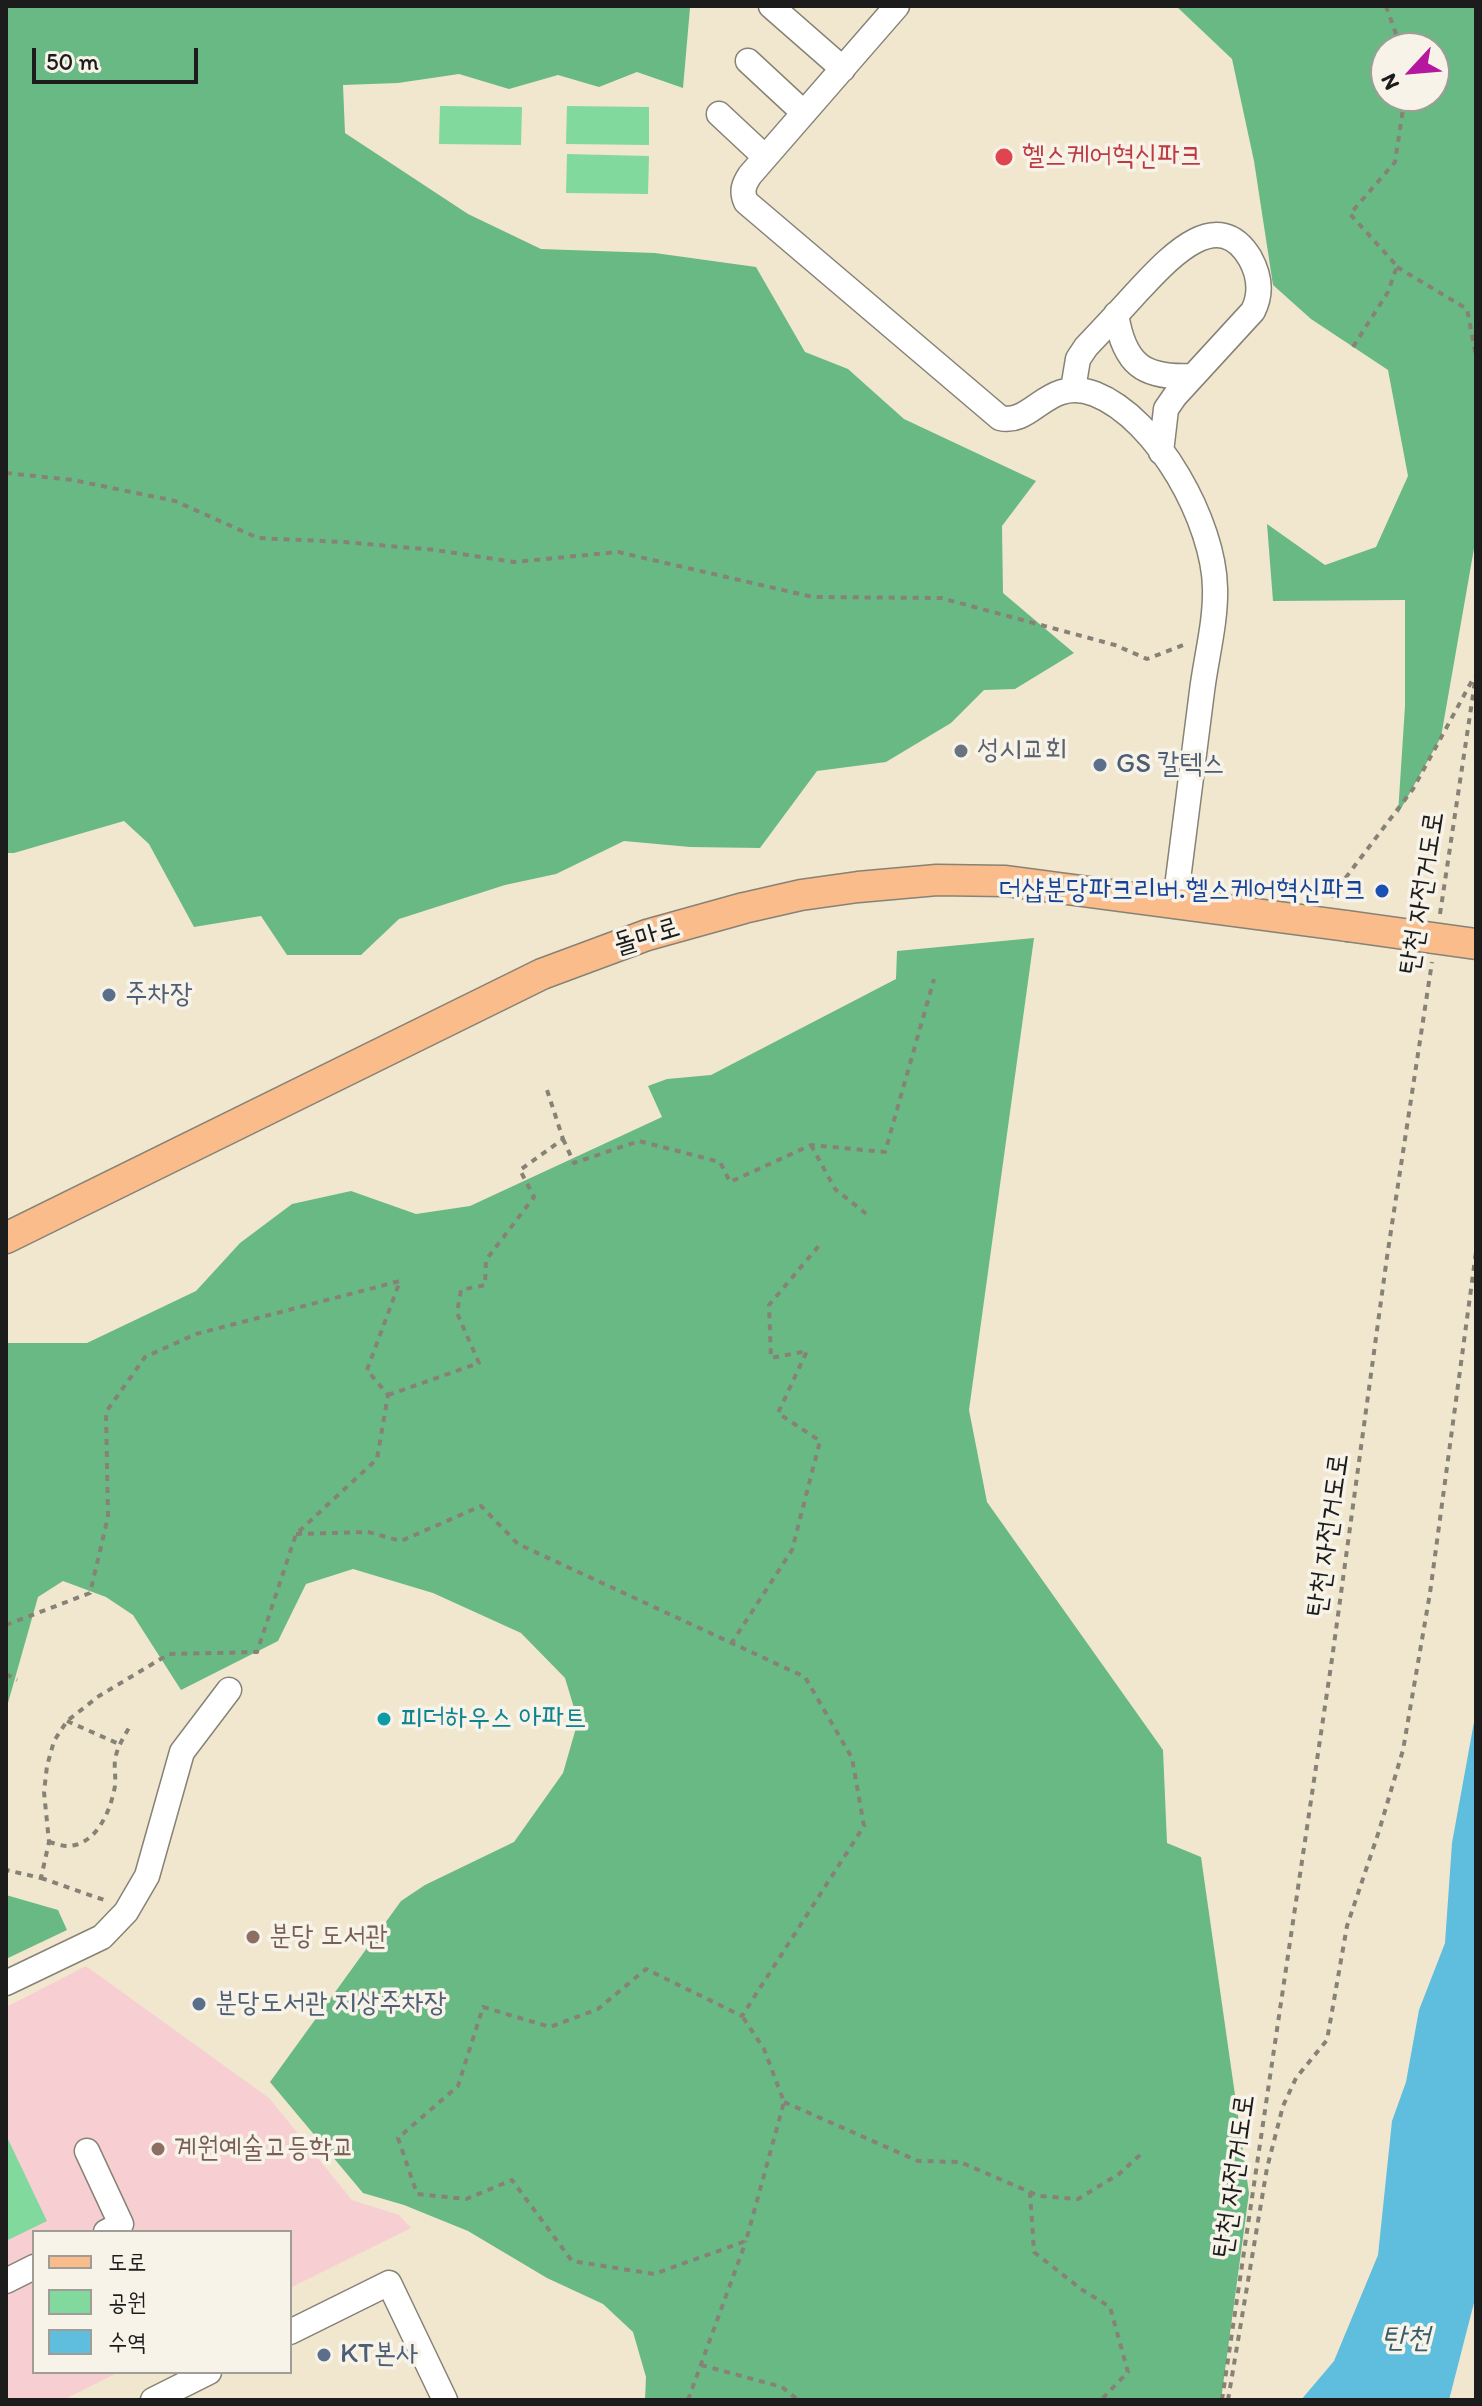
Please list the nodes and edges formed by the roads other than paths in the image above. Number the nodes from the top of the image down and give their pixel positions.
1 (771, 6) edge
2 (897, 6) edge
3 (748, 61) dead end
4 (843, 69) junction
5 (804, 113) junction
6 (719, 114) dead end
7 (765, 157) junction
8 (1116, 314) junction
9 (1193, 376) junction
10 (1073, 389) junction
11 (1161, 452) junction
12 (1175, 903) junction
13 (1476, 944) edge
14 (6, 1238) edge
15 (229, 1690) dead end
16 (6, 1983) edge
17 (87, 2151) dead end
18 (110, 2230) edge
19 (32, 2268) edge
20 (6, 2281) edge
21 (292, 2331) edge
22 (205, 2374) edge
23 (153, 2400) edge
24 (445, 2400) edge

1 - 4 street
2 - 4 street
3 - 5 street
4 - 5 street
5 - 7 street
6 - 7 street
7 - 10 street
8 - 9 street
8 - 9 street
8 - 10 street
9 - 11 street
10 - 11 street
11 - 12 street
12 - 13 main road, 돌마로, bridge
12 - 14 main road, 돌마로
15 - 16 street
17 - 18 street
19 - 20 street
21 - 24 street
22 - 23 street

